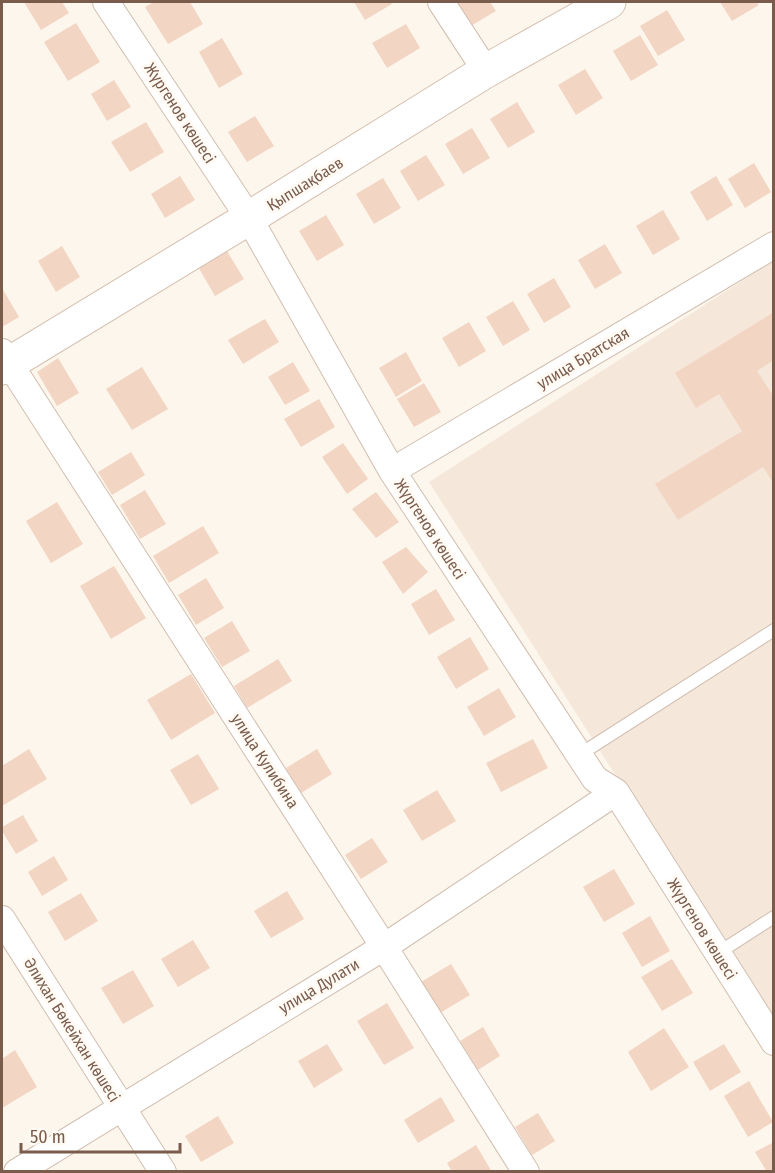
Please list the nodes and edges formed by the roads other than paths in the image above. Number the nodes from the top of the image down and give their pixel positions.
1 (106, 2) edge
2 (441, 2) edge
3 (609, 2) edge
4 (486, 71) junction
5 (249, 218) junction
6 (774, 245) edge
7 (4, 361) edge
8 (393, 471) junction
9 (774, 630) edge
10 (579, 755) junction
11 (616, 792) junction
12 (774, 917) edge
13 (2, 919) edge
14 (384, 947) junction
15 (718, 954) junction
16 (774, 1042) edge
17 (121, 1108) junction
18 (17, 1172) edge
19 (163, 1172) edge
20 (526, 1172) edge

1 - 5 street, Жүргенов көшесі
2 - 4 street
3 - 4 street, Қыпшақбаев
4 - 5 street, Қыпшақбаев
5 - 7 street, Қыпшақбаев
5 - 8 street, Жүргенов көшесі
6 - 8 street, улица Братская
7 - 14 street, улица Кулибина
8 - 10 street, Жүргенов көшесі
9 - 10 lane
10 - 11 street, Жүргенов көшесі
11 - 14 street, улица Дулати
11 - 15 street, Жүргенов көшесі
12 - 15 lane
13 - 17 street, Әлихан Бөкейхан көшесі
14 - 17 street, улица Дулати
14 - 20 street, улица Кулибина
15 - 16 street, Жүргенов көшесі
17 - 18 street, улица Дулати
17 - 19 street, Әлихан Бөкейхан көшесі

